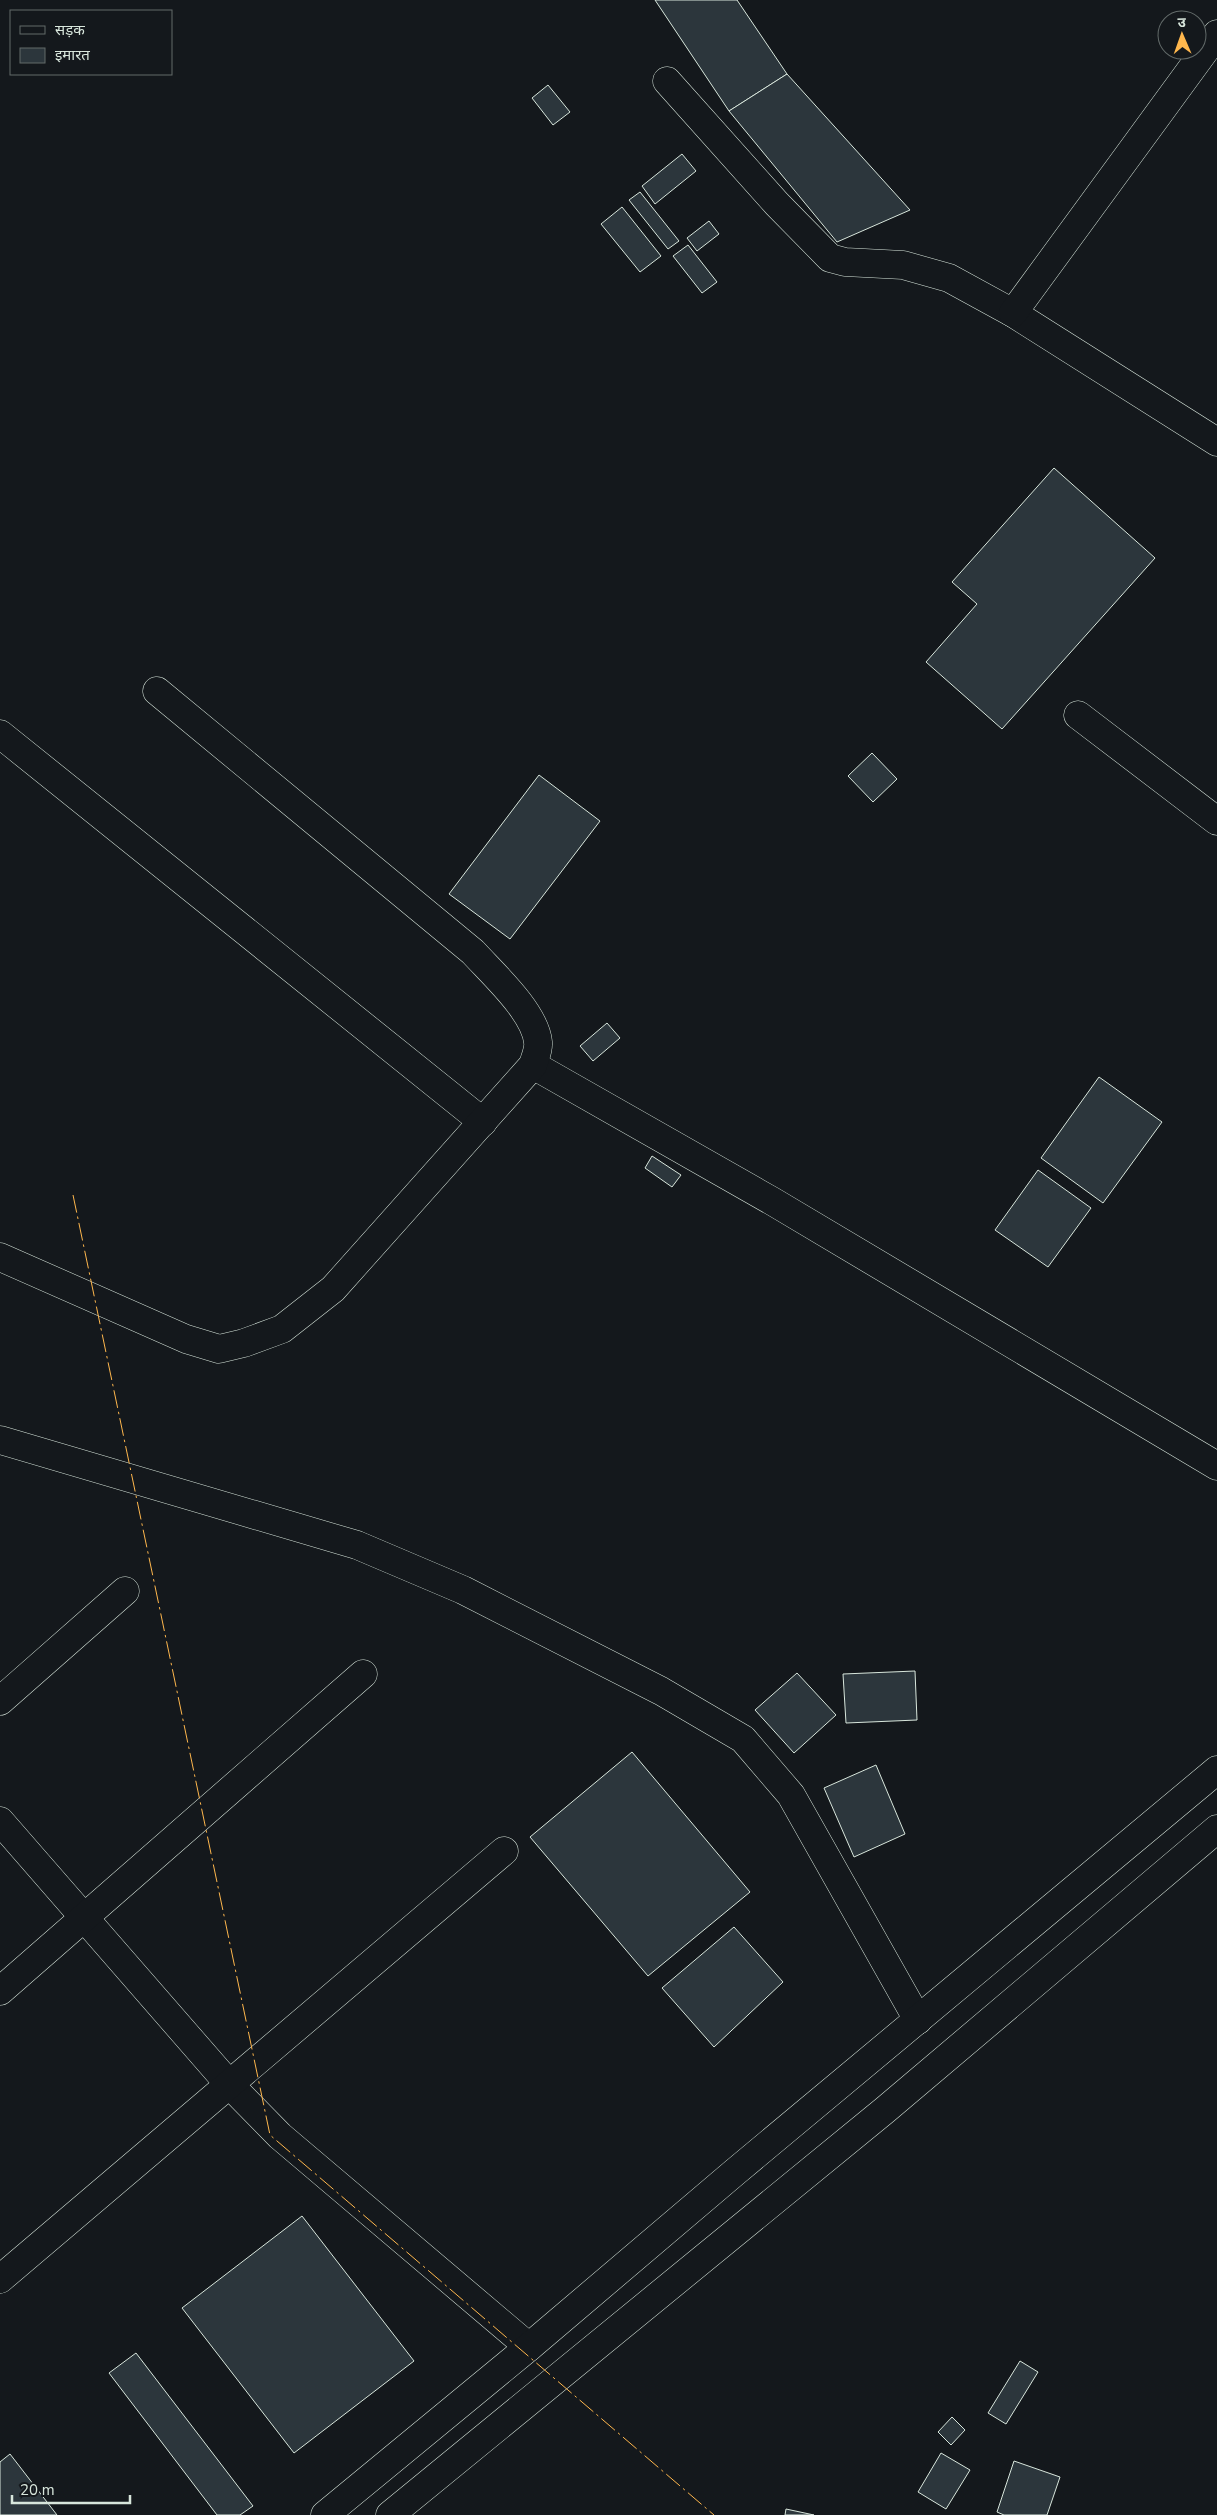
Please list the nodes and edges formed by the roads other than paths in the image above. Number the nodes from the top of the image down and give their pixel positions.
1 (1217, 34) edge
2 (666, 81) dead end
3 (1013, 313) junction
4 (1217, 442) edge
5 (157, 691) dead end
6 (1078, 715) dead end
7 (0, 734) edge
8 (1217, 821) edge
9 (533, 1065) junction
10 (482, 1122) junction
11 (0, 1257) edge
12 (0, 1440) edge
13 (1217, 1466) edge
14 (125, 1592) dead end
15 (364, 1674) dead end
16 (0, 1701) edge
17 (1217, 1770) edge
18 (0, 1821) edge
19 (1217, 1829) edge
20 (504, 1851) dead end
21 (85, 1917) junction
22 (0, 1991) edge
23 (918, 2020) junction
24 (229, 2084) junction
25 (0, 2278) edge
26 (529, 2348) junction
27 (325, 2515) edge
28 (390, 2515) edge

1 - 3 main road
2 - 3 main road
3 - 4 main road
5 - 9 main road
6 - 8 main road
7 - 10 main road
9 - 10 main road
9 - 13 main road
10 - 11 main road
12 - 23 main road
14 - 16 main road
15 - 21 main road
17 - 23 main road
18 - 21 main road
19 - 28 main road
20 - 24 main road
21 - 22 main road
21 - 24 main road
23 - 26 main road
24 - 25 main road
24 - 26 main road
26 - 27 main road

